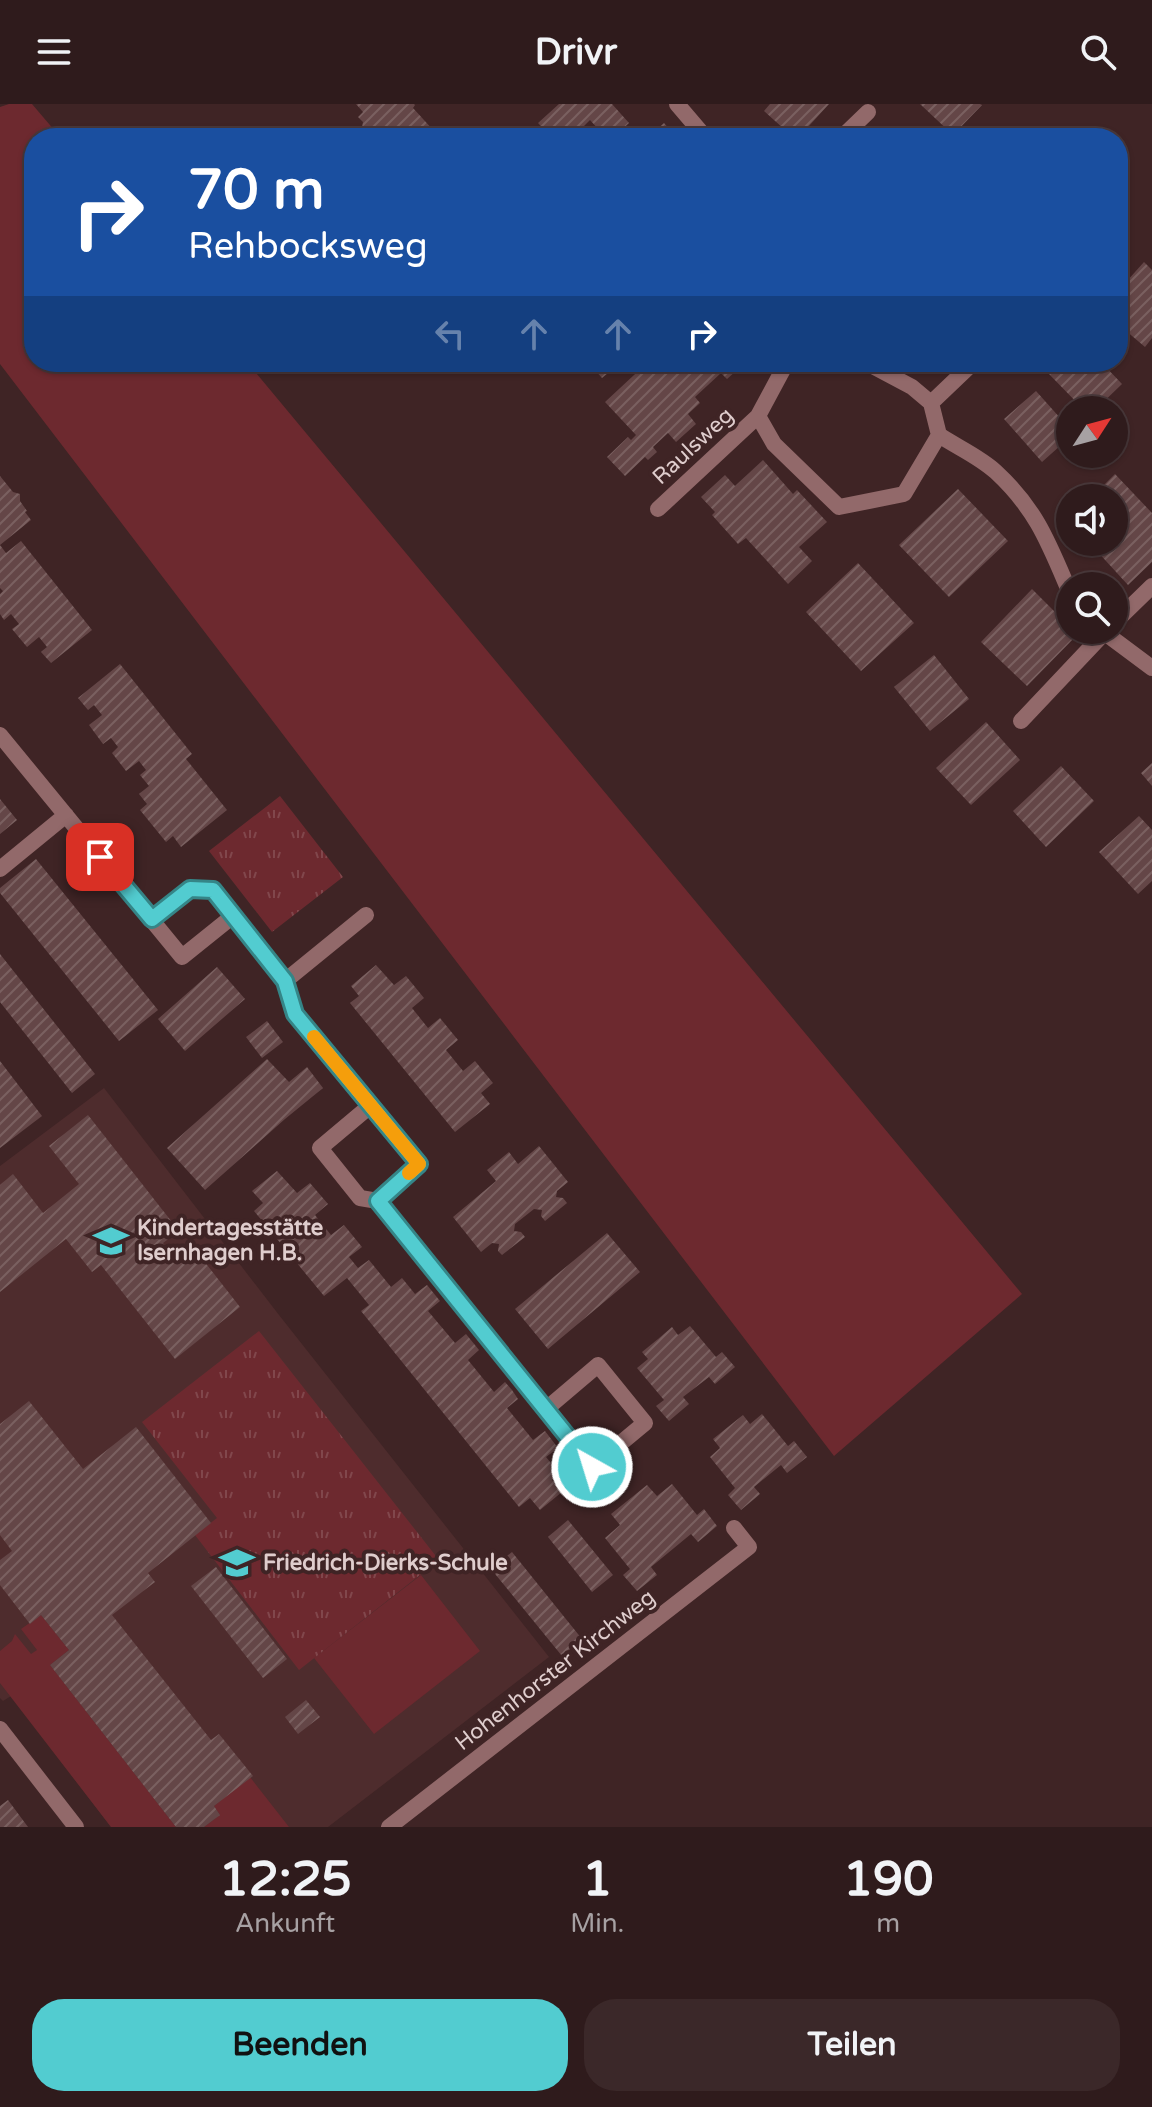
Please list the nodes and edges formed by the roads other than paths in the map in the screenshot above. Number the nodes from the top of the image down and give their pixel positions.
1 (677, 104) edge
2 (868, 112) dead end
3 (697, 128) edge
4 (851, 128) edge
5 (782, 372) edge
6 (884, 372) edge
7 (964, 372) edge
8 (931, 403) junction
9 (758, 416) junction
10 (939, 435) junction
11 (658, 509) dead end
12 (1061, 572) edge
13 (1152, 586) edge
14 (1128, 608) edge
15 (1092, 644) edge
16 (1124, 644) edge
17 (1152, 668) edge
18 (1021, 721) dead end
19 (0, 735) edge
20 (66, 815) junction
21 (0, 869) edge
22 (366, 915) dead end
23 (233, 916) junction
24 (152, 919) junction
25 (285, 981) junction
26 (370, 1106) junction
27 (378, 1201) junction
28 (545, 1410) junction
29 (734, 1528) dead end
30 (0, 1729) edge
31 (76, 1827) edge
32 (389, 1827) edge

1 - 3 street
2 - 4 street
5 - 9 street, Raulsweg
6 - 8 street
7 - 8 street
8 - 10 street
9 - 10 street, Raulsweg
9 - 11 street, Raulsweg
10 - 12 street
13 - 14 street
15 - 18 street
16 - 17 street
19 - 20 street
20 - 21 street
20 - 24 street
22 - 25 street
23 - 24 street
23 - 24 street
23 - 25 street
25 - 26 street
26 - 27 street
26 - 27 street
27 - 28 street
28 - 28 street
29 - 32 street, Hohenhorster Kirchweg
30 - 31 street

